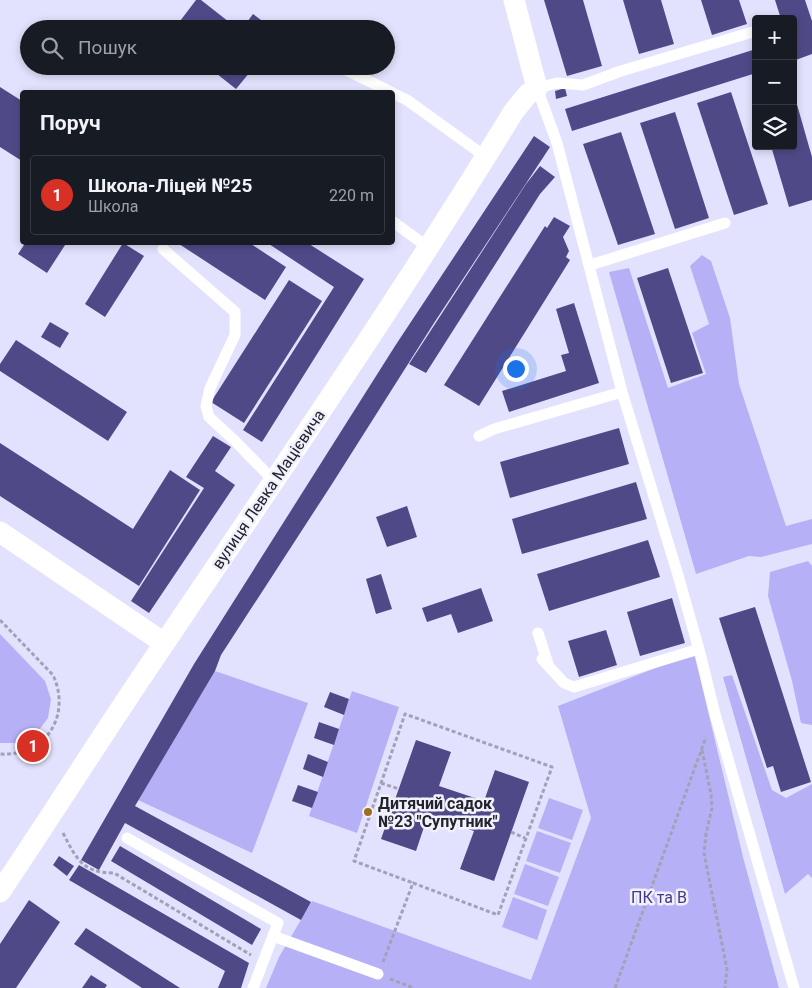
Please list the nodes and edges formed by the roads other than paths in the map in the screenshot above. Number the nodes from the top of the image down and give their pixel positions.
1 (514, 0) edge
2 (752, 33) edge
3 (356, 75) edge
4 (537, 88) junction
5 (386, 90) edge
6 (395, 94) edge
7 (486, 157) junction
8 (395, 223) edge
9 (725, 223) dead end
10 (429, 248) junction
11 (163, 249) dead end
12 (590, 265) junction
13 (622, 392) junction
14 (479, 436) dead end
15 (274, 481) junction
16 (0, 532) edge
17 (538, 633) dead end
18 (164, 643) junction
19 (699, 649) junction
20 (127, 838) dead end
21 (0, 892) edge
22 (273, 936) junction
23 (378, 974) road end
24 (253, 988) edge
25 (794, 988) edge

1 - 4 street
2 - 4 lane
3 - 5 lane
4 - 7 street, вулиця Левка Мацієвича
4 - 12 lane
6 - 7 lane
7 - 10 street, вулиця Левка Мацієвича
8 - 10 lane
9 - 12 lane
10 - 15 street, вулиця Левка Мацієвича
11 - 15 lane
12 - 13 lane
13 - 14 lane
13 - 19 lane
15 - 18 street, вулиця Левка Мацієвича
16 - 18 street
17 - 19 lane
18 - 21 street, вулиця Левка Мацієвича
19 - 25 lane
20 - 22 lane
22 - 23 lane
22 - 24 lane

